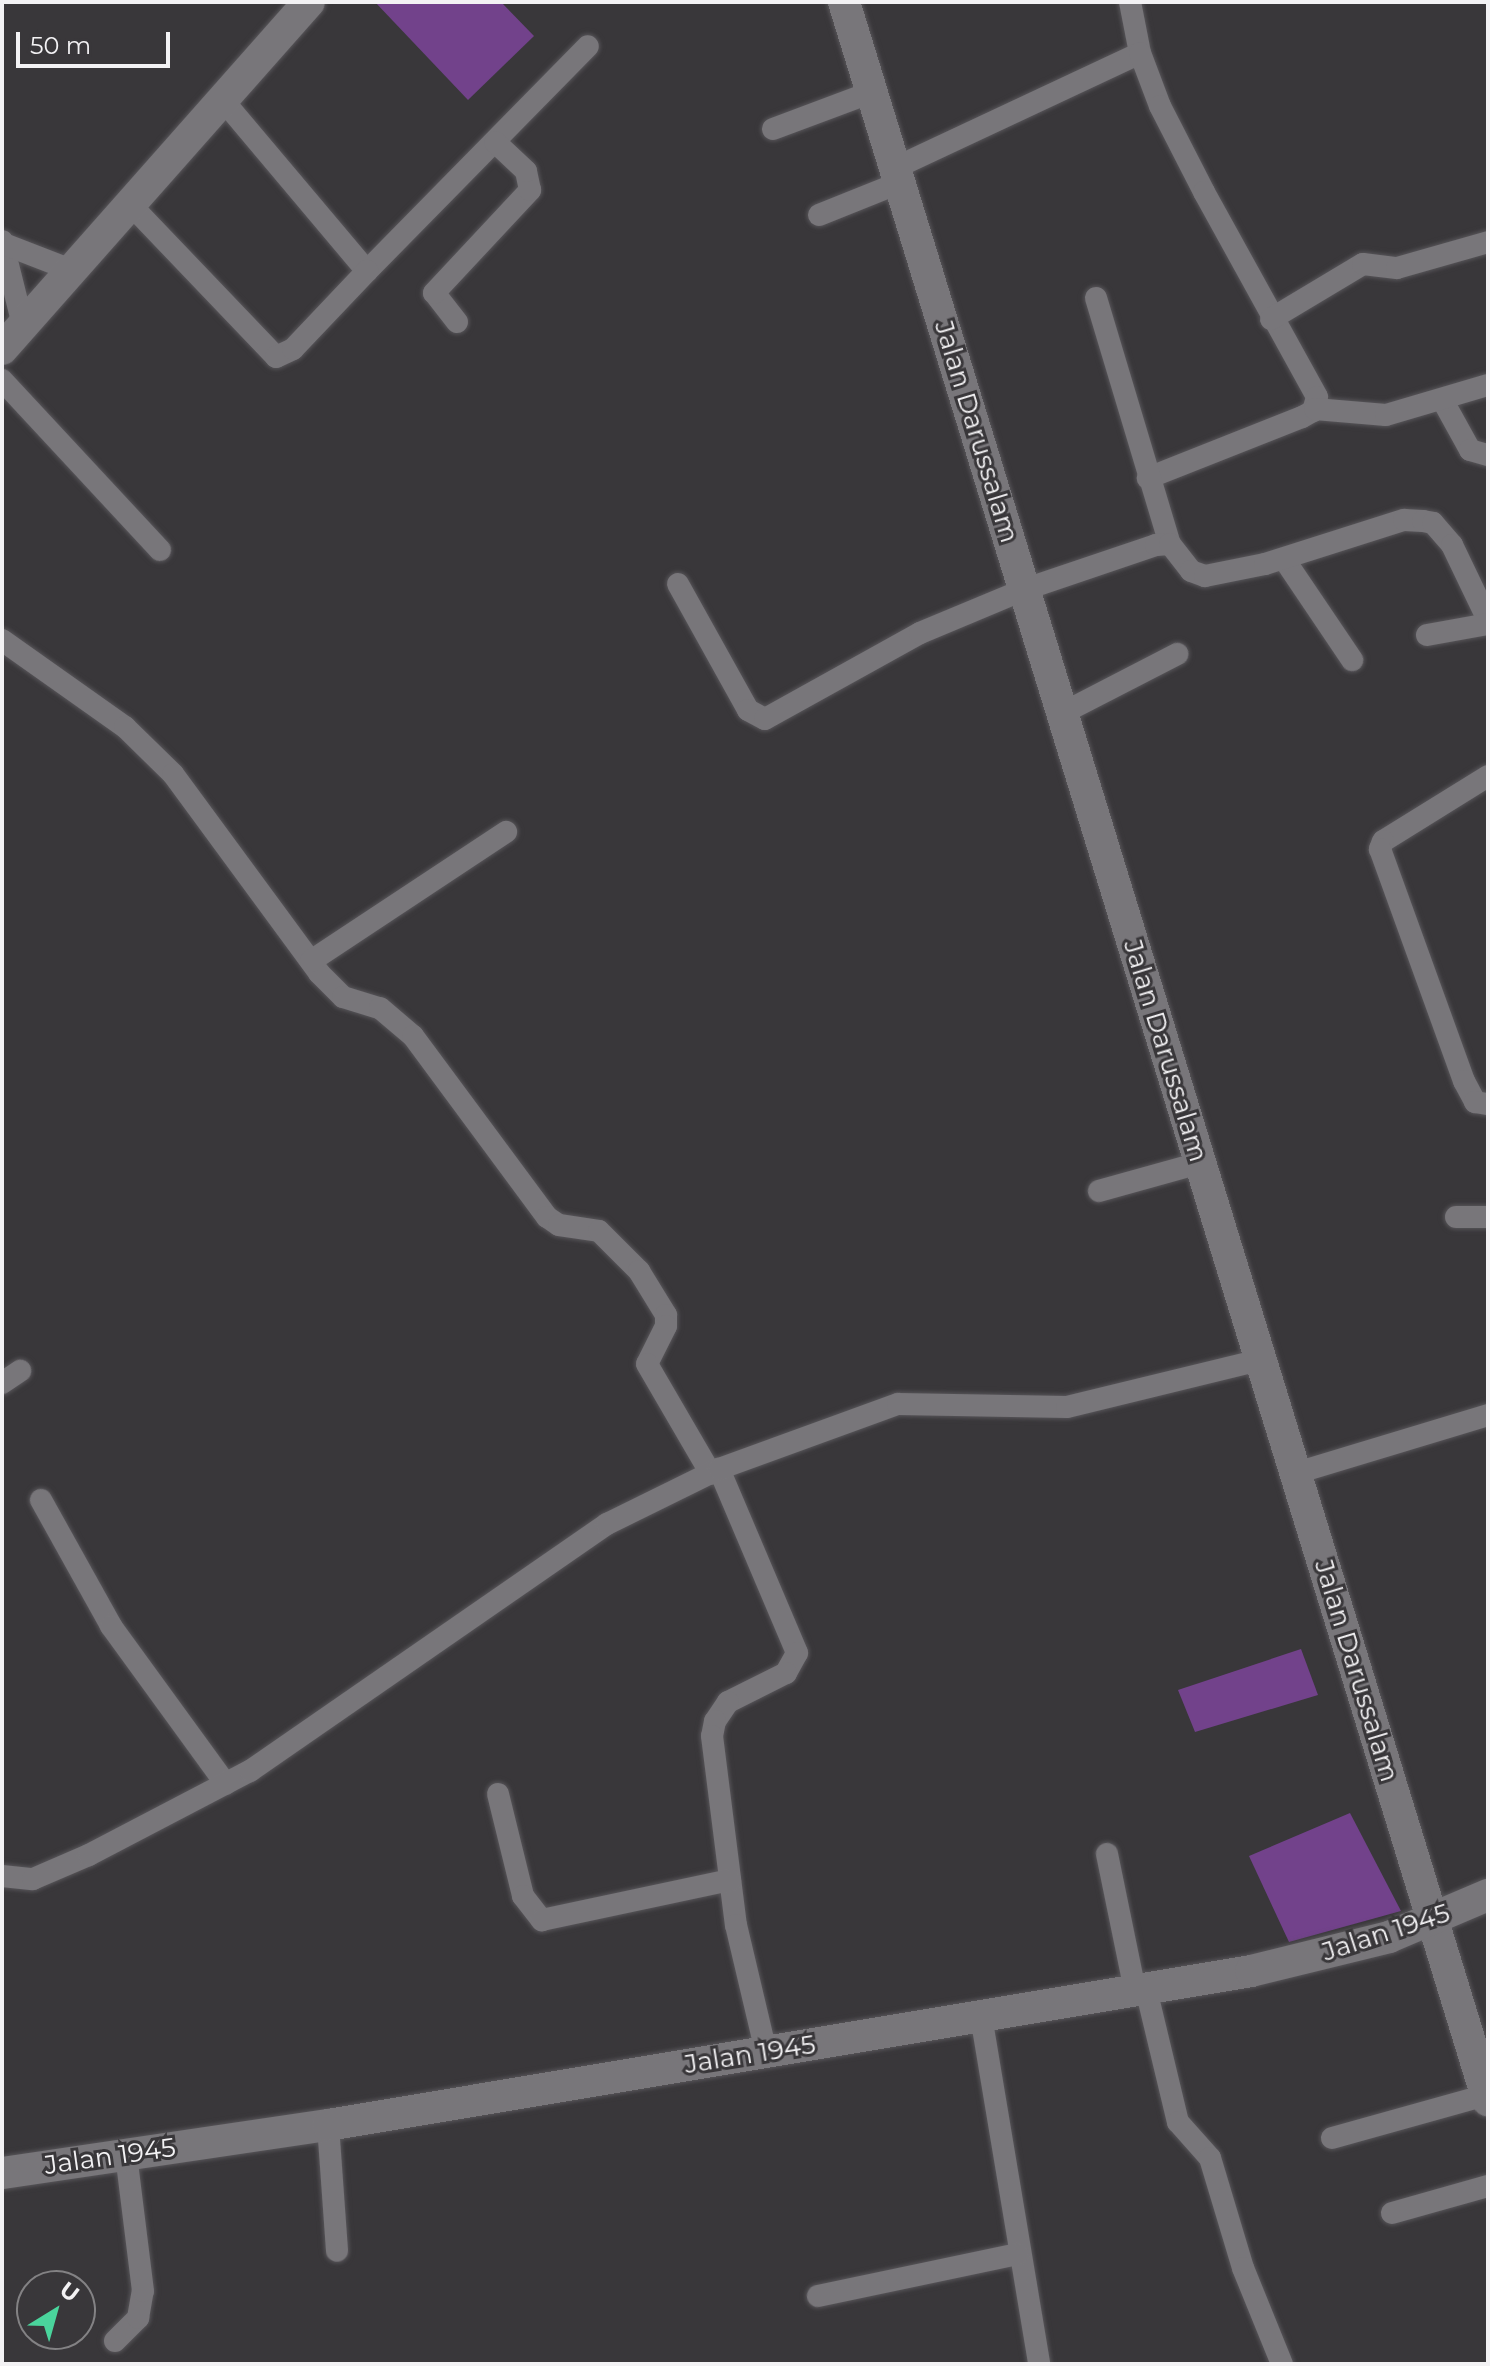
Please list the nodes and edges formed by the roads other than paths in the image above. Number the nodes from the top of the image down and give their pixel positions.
1 (309, 2) edge
2 (844, 2) edge
3 (1130, 2) edge
4 (588, 46) dead end
5 (1140, 53) junction
6 (872, 92) junction
7 (222, 99) junction
8 (773, 129) dead end
9 (495, 142) junction
10 (899, 175) junction
11 (129, 203) junction
12 (819, 215) dead end
13 (1488, 242) edge
14 (3, 243) edge
15 (71, 270) junction
16 (367, 271) junction
17 (1096, 298) dead end
18 (1271, 319) junction
19 (457, 322) dead end
20 (23, 325) junction
21 (2, 349) edge
22 (2, 380) edge
23 (1488, 385) edge
24 (1443, 401) junction
25 (1315, 409) junction
26 (1488, 455) edge
27 (1148, 478) junction
28 (1170, 544) junction
29 (160, 550) dead end
30 (1284, 559) junction
31 (678, 584) dead end
32 (1023, 590) junction
33 (1488, 622) edge
34 (1427, 635) dead end
35 (2, 640) edge
36 (1177, 654) dead end
37 (1352, 660) dead end
38 (1061, 714) junction
39 (1488, 776) edge
40 (506, 832) dead end
41 (311, 961) junction
42 (1488, 1104) edge
43 (1199, 1163) junction
44 (1099, 1191) dead end
45 (1456, 1217) dead end
46 (1488, 1217) edge
47 (1260, 1360) junction
48 (1488, 1415) edge
49 (715, 1471) junction
50 (1296, 1473) junction
51 (41, 1500) dead end
52 (226, 1784) junction
53 (498, 1794) dead end
54 (1107, 1854) dead end
55 (730, 1880) junction
56 (4, 1883) edge
57 (1488, 1895) edge
58 (1430, 1922) junction
59 (1140, 1990) junction
60 (981, 2016) junction
61 (766, 2052) junction
62 (1487, 2097) edge
63 (328, 2125) junction
64 (1332, 2138) dead end
65 (126, 2154) junction
66 (2, 2173) edge
67 (1488, 2186) edge
68 (1392, 2213) dead end
69 (337, 2251) dead end
70 (1018, 2254) junction
71 (818, 2296) dead end
72 (115, 2341) dead end
73 (1039, 2364) edge
74 (1282, 2364) edge

1 - 7 street
2 - 6 street, Jalan Darussalam
3 - 5 street
4 - 9 street
5 - 10 street
5 - 18 street
6 - 8 street
6 - 10 street, Jalan Darussalam
7 - 11 street
7 - 16 street
9 - 16 street
9 - 19 street
10 - 12 street
10 - 32 street, Jalan Darussalam
11 - 15 street
11 - 16 street
13 - 18 street
14 - 15 street
14 - 20 street
15 - 20 street
17 - 27 street
18 - 25 street
20 - 21 street
22 - 29 street
23 - 24 street
24 - 25 street
24 - 26 street
25 - 27 street
27 - 28 street
28 - 30 street
28 - 32 street
30 - 33 street
30 - 37 street
31 - 32 street
32 - 38 street, Jalan Darussalam
33 - 34 street
35 - 41 street
36 - 38 street
38 - 43 street, Jalan Darussalam
39 - 42 street
40 - 41 street
41 - 49 street
43 - 44 street
43 - 47 street, Jalan Darussalam
45 - 46 street
47 - 49 street
47 - 50 street, Jalan Darussalam
48 - 50 street
49 - 52 street
49 - 55 street
50 - 58 street, Jalan Darussalam
51 - 52 street
52 - 56 street
53 - 55 street
54 - 59 street
55 - 61 street
57 - 58 street, Jalan 1945
58 - 59 street, Jalan 1945
58 - 62 street, Jalan Darussalam
59 - 60 street, Jalan 1945
59 - 74 street
60 - 61 street, Jalan 1945
60 - 70 street
61 - 63 street, Jalan 1945
62 - 64 street
63 - 65 street, Jalan 1945
63 - 69 street
65 - 66 street, Jalan 1945
65 - 72 street
67 - 68 street
70 - 71 street
70 - 73 street

